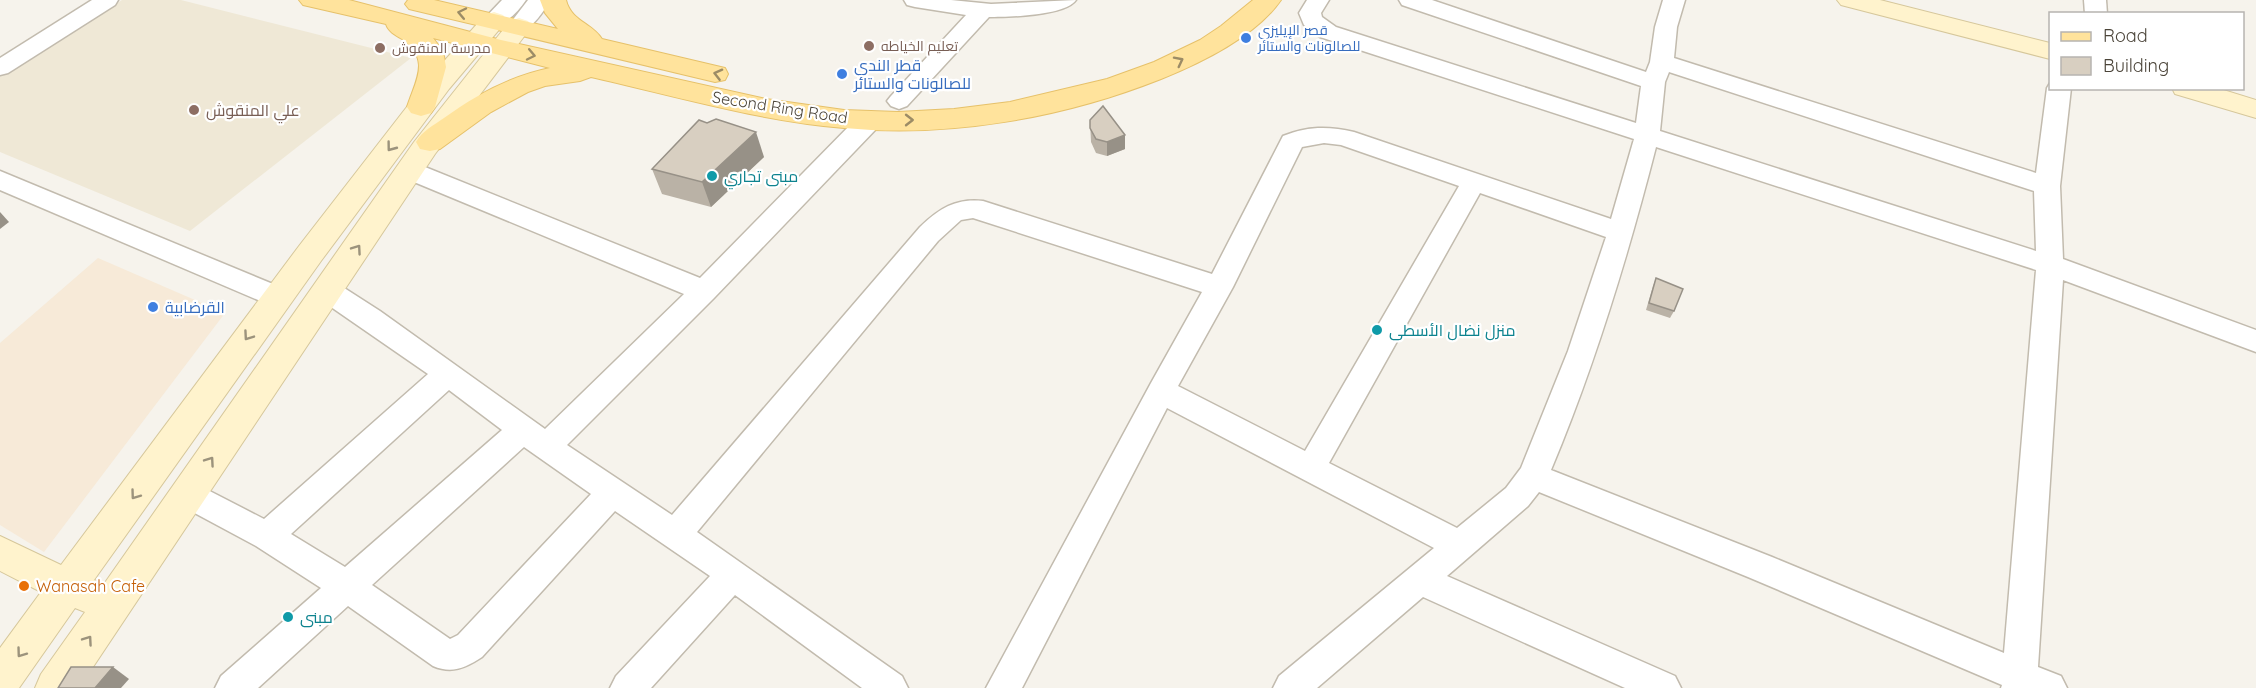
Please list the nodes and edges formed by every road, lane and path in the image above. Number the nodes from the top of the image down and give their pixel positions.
1 (107, 0) edge
2 (312, 0) edge
3 (540, 0) edge
4 (552, 0) edge
5 (915, 0) edge
6 (1065, 0) edge
7 (1235, 0) edge
8 (1268, 0) edge
9 (1318, 0) edge
10 (1410, 0) edge
11 (1674, 0) edge
12 (1863, 2) edge
13 (393, 8) edge
14 (982, 11) junction
15 (500, 27) edge
16 (598, 45) junction
17 (2049, 51) edge
18 (0, 68) edge
19 (1657, 72) junction
20 (615, 74) junction
21 (2059, 90) edge
22 (2193, 90) edge
23 (899, 101) junction
24 (421, 107) junction
25 (2256, 109) edge
26 (869, 121) junction
27 (1647, 136) junction
28 (430, 142) junction
29 (411, 171) junction
30 (0, 180) edge
31 (1474, 181) junction
32 (2048, 186) junction
33 (1621, 232) junction
34 (2050, 265) junction
35 (1219, 287) junction
36 (328, 291) junction
37 (704, 291) junction
38 (275, 297) junction
39 (2256, 341) edge
40 (448, 373) junction
41 (1161, 391) junction
42 (534, 439) junction
43 (1310, 469) junction
44 (1533, 476) junction
45 (612, 493) junction
46 (187, 494) junction
47 (267, 536) junction
48 (675, 536) junction
49 (1459, 545) junction
50 (0, 552) edge
51 (733, 574) junction
52 (1418, 579) junction
53 (346, 586) junction
54 (68, 587) junction
55 (113, 605) junction
56 (0, 681) edge
57 (2029, 684) edge
58 (55, 688) edge
59 (233, 688) edge
60 (628, 688) edge
61 (890, 688) edge
62 (1004, 688) edge
63 (1291, 688) edge
64 (1663, 688) edge

1 - 18 street
2 - 13 main road, Second Ring Road
3 - 15 street
4 - 16 main road
5 - 14 street
6 - 14 street
7 - 23 main road, Second Ring Road
26 -> 8 main road, Second Ring Road
9 - 27 street
10 - 19 street
11 - 19 street
12 - 17 street
13 - 15 main road, Second Ring Road
13 - 24 main road
14 - 23 street
15 - 16 main road, Second Ring Road
15 -> 20 main road, Second Ring Road
15 - 24 street
15 - 28 street
23 -> 16 main road, Second Ring Road
19 - 27 street
19 - 32 street
20 - 26 main road, Second Ring Road
20 - 28 main road
21 - 32 street
22 - 25 street
24 -> 38 street
26 - 37 street
27 - 33 street
27 - 34 street
28 - 29 street
36 -> 29 street
29 - 37 street
30 - 38 street
31 - 33 street
31 - 35 street
31 - 43 street
32 - 34 street
33 - 44 street
34 - 39 street
34 - 57 street
35 - 41 street
35 - 48 street
36 - 40 street
46 -> 36 street
37 - 42 street
38 -> 54 street
40 - 42 street
40 - 47 street
41 - 43 street
41 - 62 street
42 - 45 street
42 - 53 street
43 - 49 street
44 - 49 street
44 - 57 street
45 - 48 street
45 - 53 street
46 - 47 street
46 - 55 street
47 - 53 street
48 - 51 street
49 - 52 street
50 - 54 street
51 - 60 street
51 - 61 street
52 - 63 street
52 - 64 street
53 - 59 street
54 - 55 street
54 -> 56 street
58 -> 55 street

